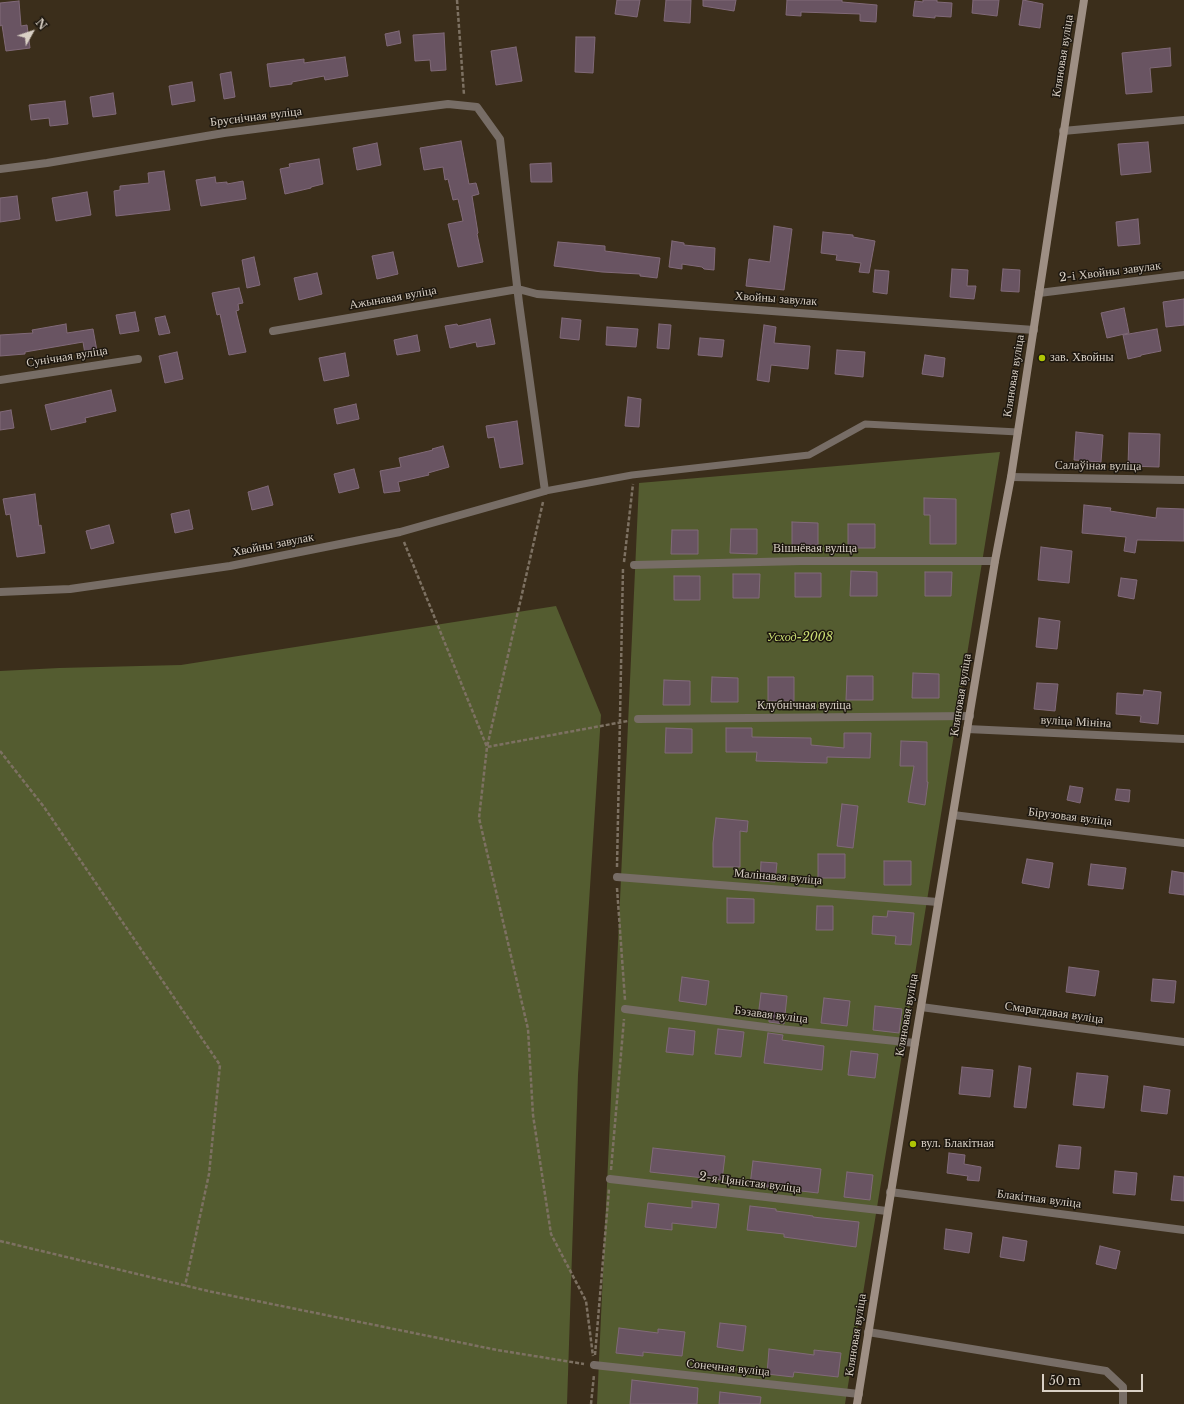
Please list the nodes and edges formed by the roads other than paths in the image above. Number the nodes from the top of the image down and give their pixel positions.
1 (1084, 0) edge
2 (1184, 120) edge
3 (1063, 131) junction
4 (0, 169) edge
5 (1184, 275) edge
6 (518, 289) junction
7 (1039, 293) junction
8 (1034, 330) junction
9 (273, 331) dead end
10 (138, 359) dead end
11 (0, 380) edge
12 (1018, 432) junction
13 (1010, 477) junction
14 (1184, 480) edge
15 (545, 491) junction
16 (995, 561) junction
17 (634, 564) road end
18 (0, 592) edge
19 (970, 716) junction
20 (638, 719) road end
21 (967, 729) junction
22 (1184, 739) edge
23 (953, 815) junction
24 (1184, 842) edge
25 (617, 877) road end
26 (938, 902) junction
27 (922, 1007) junction
28 (625, 1009) road end
29 (1184, 1042) edge
30 (915, 1043) junction
31 (610, 1179) road end
32 (890, 1192) junction
33 (887, 1211) junction
34 (1184, 1230) edge
35 (868, 1332) junction
36 (594, 1365) road end
37 (859, 1394) junction
38 (857, 1404) edge
39 (1123, 1404) edge

1 - 3 street, Кляновая вуліца
2 - 3 street
3 - 7 street, Кляновая вуліца
4 - 6 street, Бруснічная вуліца
5 - 7 street, 2-і Хвойны завулак
6 - 8 street, Хвойны завулак
6 - 9 street, Ажынавая вуліца
6 - 15 street
7 - 8 street, Кляновая вуліца
8 - 12 street, Кляновая вуліца
10 - 11 street, Сунічная вуліца
12 - 13 street, Кляновая вуліца
12 - 15 lane
13 - 14 street, Салаўіная вуліца
13 - 16 street, Кляновая вуліца
15 - 18 street, Хвойны завулак
16 - 17 street, Вішнёвая вуліца
16 - 19 street, Кляновая вуліца
19 - 20 street, Клубнічная вуліца
19 - 21 street, Кляновая вуліца
21 - 22 street, вуліца Мініна
21 - 23 street, Кляновая вуліца
23 - 24 street, Бірузовая вуліца
23 - 26 street, Кляновая вуліца
25 - 26 street, Малінавая вуліца
26 - 27 street, Кляновая вуліца
27 - 29 street, Смарагдавая вуліца
27 - 30 street, Кляновая вуліца
28 - 30 street, Бэзавая вуліца
30 - 32 street, Кляновая вуліца
31 - 33 street, 2-я Цяністая вуліца
32 - 33 street, Кляновая вуліца
32 - 34 street, Блакітная вуліца
33 - 35 street, Кляновая вуліца
35 - 37 street, Кляновая вуліца
35 - 39 street
36 - 37 street, Сонечная вуліца
37 - 38 street, Кляновая вуліца

